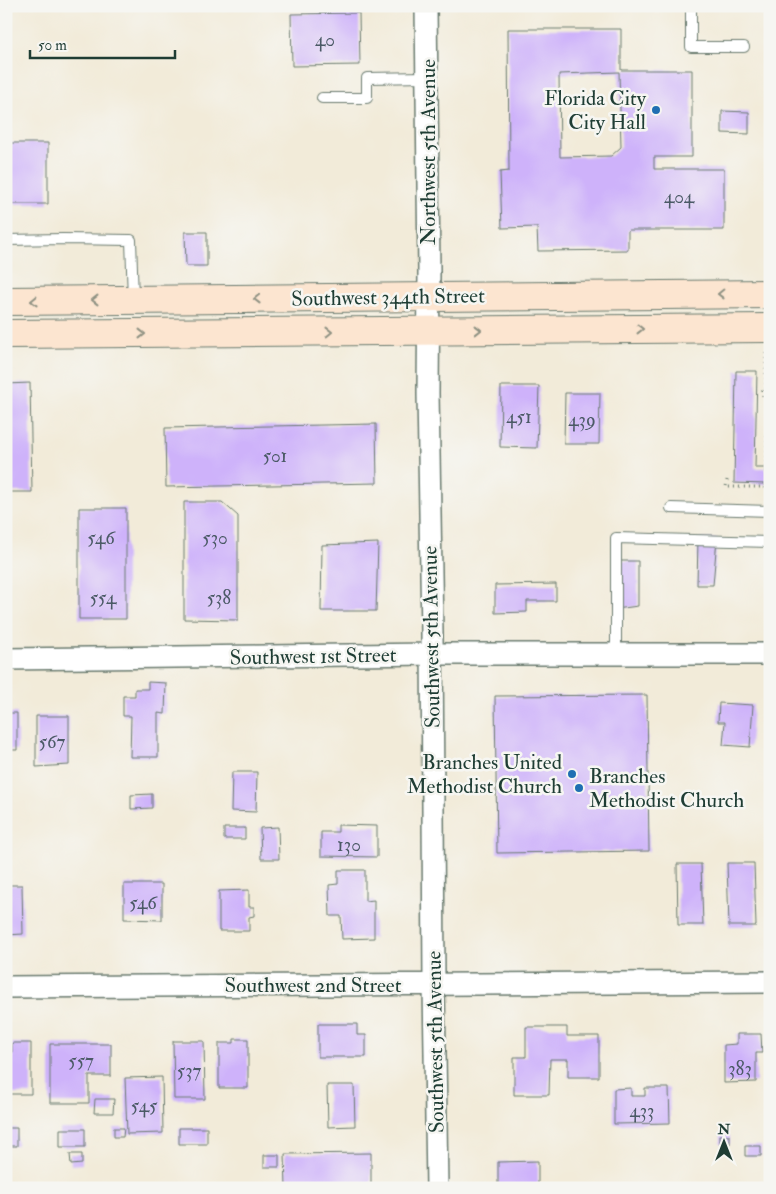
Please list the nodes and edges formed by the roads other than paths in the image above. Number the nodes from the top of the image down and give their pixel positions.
1 (426, 6) edge
2 (691, 6) edge
3 (744, 47) dead end
4 (427, 77) junction
5 (322, 98) dead end
6 (6, 240) edge
7 (770, 294) edge
8 (428, 297) junction
9 (133, 300) junction
10 (6, 301) edge
11 (429, 331) junction
12 (6, 334) edge
13 (768, 340) edge
14 (670, 508) dead end
15 (770, 511) edge
16 (770, 542) edge
17 (432, 654) junction
18 (616, 654) junction
19 (770, 654) edge
20 (6, 660) edge
21 (770, 982) edge
22 (434, 984) junction
23 (6, 987) edge
24 (437, 1188) edge

1 - 4 street, Northwest 5th Avenue
2 - 3 lane
4 - 5 lane
4 - 8 street, Northwest 5th Avenue
6 - 9 lane
7 -> 8 main road, Southwest 344th Street
8 -> 9 main road, Southwest 344th Street
8 - 11 street, Southwest 5th Avenue
9 -> 10 main road, Southwest 344th Street
12 -> 11 main road, Southwest 344th Street
11 -> 13 main road, Southwest 344th Street
11 - 17 street, Southwest 5th Avenue
14 - 15 lane
16 - 18 lane
17 - 18 street, Southwest 1st Street
17 - 20 street, Southwest 1st Street
17 - 22 street, Southwest 5th Avenue
18 - 19 street, Southwest 1st Street
21 - 22 street, Southwest 2nd Street
22 - 23 street, Southwest 2nd Street
22 - 24 street, Southwest 5th Avenue

